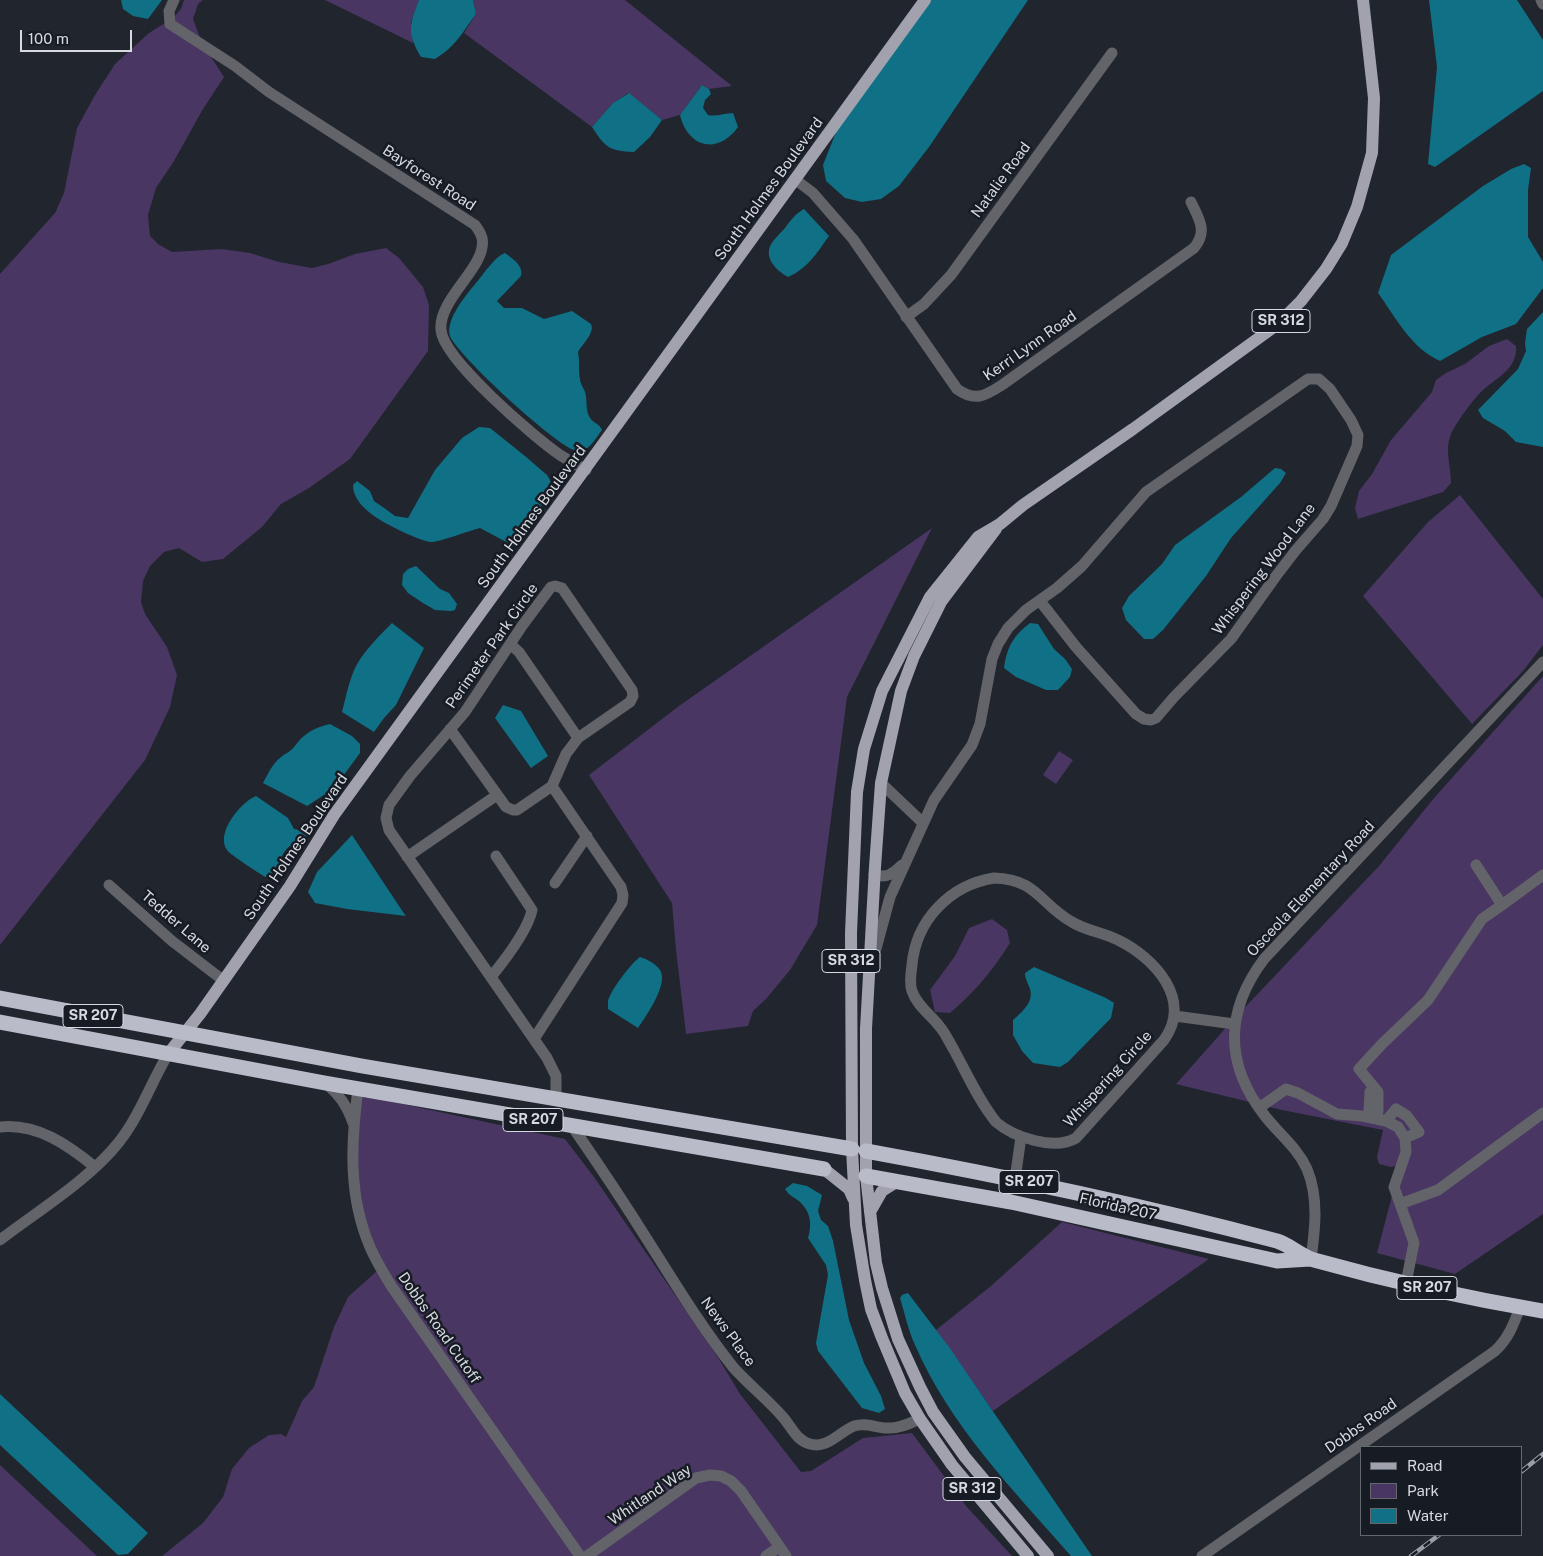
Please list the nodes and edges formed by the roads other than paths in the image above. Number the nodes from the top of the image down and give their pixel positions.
1 (174, 0) edge
2 (925, 0) edge
3 (1364, 0) edge
4 (1541, 0) edge
5 (1543, 4) edge
6 (1112, 54) dead end
7 (796, 180) junction
8 (1191, 202) dead end
9 (906, 317) junction
10 (586, 470) junction
11 (1000, 524) junction
12 (1040, 601) junction
13 (510, 644) junction
14 (1543, 662) edge
15 (450, 729) junction
16 (578, 738) junction
17 (860, 773) junction
18 (881, 783) junction
19 (552, 786) junction
20 (497, 795) junction
21 (923, 823) junction
22 (586, 836) junction
23 (496, 856) dead end
24 (407, 857) junction
25 (907, 860) junction
26 (1476, 865) dead end
27 (874, 874) junction
28 (1543, 876) edge
29 (556, 883) dead end
30 (109, 885) dead end
31 (1502, 905) junction
32 (492, 977) junction
33 (869, 979) junction
34 (224, 981) junction
35 (0, 998) edge
36 (1174, 1016) junction
37 (0, 1022) edge
38 (1234, 1024) junction
39 (186, 1034) junction
40 (534, 1038) junction
41 (168, 1054) junction
42 (362, 1066) junction
43 (409, 1074) junction
44 (325, 1083) junction
45 (358, 1089) junction
46 (556, 1099) junction
47 (1259, 1108) junction
48 (1543, 1113) edge
49 (1373, 1117) junction
50 (353, 1126) junction
51 (572, 1126) junction
52 (0, 1127) edge
53 (1021, 1137) junction
54 (859, 1150) junction
55 (95, 1167) junction
56 (824, 1169) junction
57 (859, 1174) junction
58 (1015, 1179) junction
59 (898, 1182) junction
60 (854, 1200) junction
61 (1400, 1204) junction
62 (870, 1212) junction
63 (0, 1240) edge
64 (1311, 1259) junction
65 (1406, 1283) junction
66 (1520, 1307) junction
67 (1543, 1312) edge
68 (920, 1419) junction
69 (971, 1464) junction
70 (782, 1551) edge
71 (580, 1556) edge
72 (586, 1556) edge
73 (766, 1556) edge
74 (1028, 1556) edge
75 (1048, 1556) edge
76 (1202, 1556) edge

1 - 10 street, Bayforest Road
2 - 7 main road, South Holmes Boulevard
3 - 11 main road, SR 312
4 - 5 street
6 - 9 street, Natalie Road
7 - 9 street, Kerri Lynn Road
7 - 10 main road, South Holmes Boulevard
8 - 9 street, Kerri Lynn Road
10 - 34 main road, South Holmes Boulevard
11 - 17 main road, SR 312
11 - 18 main road, SR 312
12 - 12 street, Whispering Wood Lane
12 - 21 street, Whispering Wood Lane
13 - 15 street, Perimeter Park Circle
13 - 16 street
13 - 16 street, Perimeter Park Circle
14 - 38 street, Osceola Elementary Road
15 - 20 street
15 - 24 street, Perimeter Park Circle
16 - 19 street, Perimeter Park Circle
17 - 18 main road
17 - 54 main road, SR 312
18 - 21 street
18 - 27 main road, SR 312
19 - 20 street
19 - 22 street
20 - 24 street
21 - 25 street, Whispering Wood Lane
22 - 29 street
22 - 40 street
23 - 32 street
24 - 32 street, Perimeter Park Circle
25 - 27 street
25 - 33 street, Whispering Wood Lane
26 - 31 street
27 - 33 main road, SR 312
28 - 31 street
30 - 34 street, Tedder Lane
31 - 49 street
32 - 40 street, Perimeter Park Circle
33 - 54 main road, SR 312
34 - 39 main road, South Holmes Boulevard
35 - 39 highway, SR 207
36 - 38 street
36 - 53 street, Whispering Circle
36 - 53 street, Whispering Circle
37 - 41 highway, SR 207
38 - 47 street, Osceola Elementary Road
39 - 41 main road, South Holmes Boulevard
39 - 42 highway, SR 207
40 - 46 street, Perimeter Park Circle
41 - 44 highway, SR 207
41 - 55 street
42 - 43 highway, SR 207
42 - 44 highway
43 - 45 highway
43 - 46 highway, SR 207
44 - 45 highway, SR 207
44 - 50 street
45 - 50 street, Dobbs Road Cutoff
45 - 51 highway, SR 207
46 - 54 highway, SR 207
47 - 49 street
47 - 64 street, Osceola Elementary Road
48 - 61 street
49 - 61 street
50 - 71 street, Dobbs Road Cutoff
51 - 56 highway, SR 207
51 - 68 street, News Place
52 - 55 street
53 - 58 street
54 - 57 main road, SR 312
54 - 58 highway, SR 207
55 - 63 street
56 - 57 main road, SR 207
56 - 60 main road
57 - 59 highway, Florida 207 / SR 207
57 - 60 main road, SR 312
57 - 62 main road, SR 312
58 - 64 highway, SR 207
59 - 62 main road
59 - 64 highway, Florida 207 / SR 207
60 - 68 main road, SR 312
61 - 65 street
62 - 69 main road, SR 312
64 - 65 highway, SR 207
65 - 66 highway, SR 207
66 - 67 highway, SR 207
66 - 76 street, Dobbs Road
68 - 69 main road
68 - 74 main road, SR 312
69 - 75 main road, SR 312
70 - 72 street, Whitland Way
70 - 73 street

